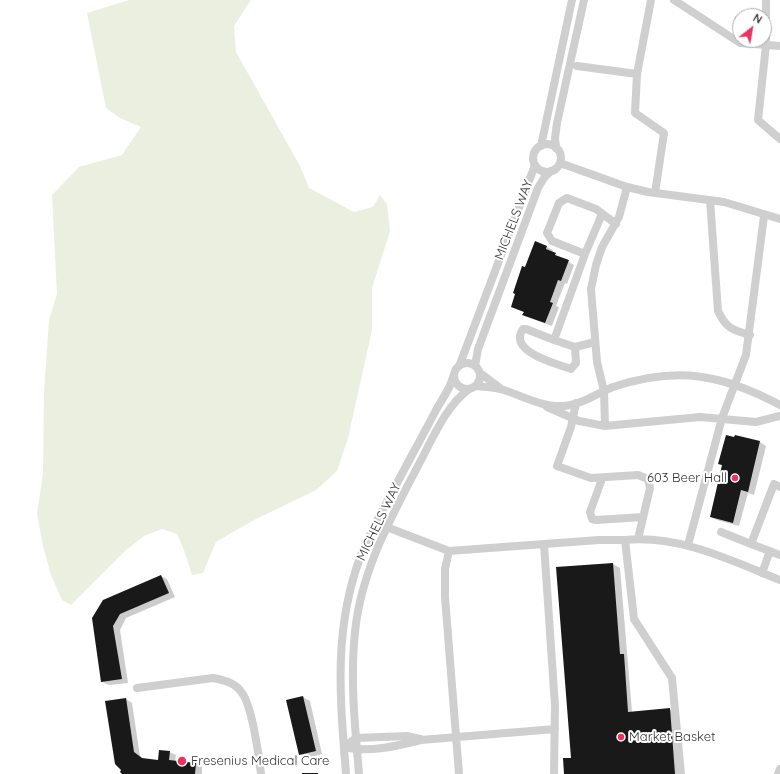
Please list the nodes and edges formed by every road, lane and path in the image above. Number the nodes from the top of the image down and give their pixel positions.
1 (572, 0) edge
2 (584, 0) edge
3 (650, 0) edge
4 (674, 0) edge
5 (732, 38) edge
6 (766, 48) edge
7 (576, 66) dead end
8 (637, 74) junction
9 (780, 139) edge
10 (541, 146) junction
11 (556, 148) junction
12 (560, 164) junction
13 (535, 165) junction
14 (551, 171) junction
15 (626, 187) junction
16 (655, 193) junction
17 (710, 200) junction
18 (602, 214) junction
19 (764, 216) junction
20 (780, 219) edge
21 (616, 224) junction
22 (585, 254) junction
23 (750, 335) junction
24 (554, 340) junction
25 (594, 342) junction
26 (575, 347) junction
27 (460, 364) junction
28 (475, 366) junction
29 (480, 373) junction
30 (453, 377) junction
31 (736, 385) junction
32 (473, 388) junction
33 (502, 390) junction
34 (604, 391) junction
35 (533, 401) junction
36 (576, 403) junction
37 (780, 405) edge
38 (780, 416) edge
39 (572, 418) junction
40 (722, 418) junction
41 (604, 426) junction
42 (602, 479) junction
43 (780, 487) edge
44 (643, 517) junction
45 (376, 523) junction
46 (387, 528) junction
47 (721, 532) dead end
48 (638, 539) junction
49 (625, 540) junction
50 (544, 544) junction
51 (751, 544) junction
52 (688, 545) junction
53 (449, 551) junction
54 (770, 551) junction
55 (780, 555) edge
56 (762, 573) junction
57 (780, 580) edge
58 (136, 688) dead end
59 (555, 729) junction
60 (457, 737) junction
61 (356, 738) junction
62 (421, 740) junction
63 (344, 747) junction
64 (357, 750) junction
65 (780, 769) edge
66 (261, 774) edge
67 (346, 774) edge
68 (359, 774) edge
69 (459, 774) edge
70 (554, 774) edge
71 (681, 774) edge
72 (778, 774) edge

1 - 10 street
2 - 11 street
3 - 8 street
4 - 5 street
6 - 9 street
7 - 8 street
8 - 16 street
10 - 11 street
10 - 13 street
11 - 12 street
12 - 14 street
12 - 15 street
13 - 14 street
13 - 27 street, MICHELS WAY
14 - 28 street, MICHELS WAY
15 - 16 street
15 - 21 street
16 - 17 street
17 - 19 street
17 - 23 street
18 - 21 street
18 - 22 street
18 - 22 street
19 - 20 street
19 - 23 street
21 - 25 street
22 - 24 street
23 - 31 street
24 - 26 street
24 - 26 street
25 - 26 street
25 - 34 street
27 - 28 street
27 - 30 street
28 - 29 street
29 - 32 street
29 - 33 street
30 - 32 street
30 - 45 street, MICHELS WAY
31 - 34 street
31 - 37 street
31 - 40 street
32 - 33 street
32 - 46 street, MICHELS WAY
33 - 35 street
34 - 36 street
34 - 41 street
35 - 36 street
35 - 39 street
36 - 39 street
38 - 40 street
39 - 41 street
39 - 42 street
40 - 41 street
40 - 52 street
42 - 44 street
42 - 44 street
43 - 51 street
44 - 48 street
45 - 46 street
45 - 63 street, MICHELS WAY
46 - 53 street
46 - 61 street, MICHELS WAY
47 - 51 street
48 - 49 street
48 - 52 street
49 - 50 street
49 - 71 street
50 - 53 street
50 - 59 street
51 - 54 street
52 - 56 street
53 - 60 street
54 - 55 street
54 - 56 street
56 - 57 street
58 - 66 street
59 - 60 street
59 - 70 street
60 - 62 street
60 - 69 street
61 - 62 street
61 - 63 street
61 - 64 street, MICHELS WAY
62 - 64 street
63 - 64 street
63 - 67 street, MICHELS WAY
64 - 68 street, MICHELS WAY
65 - 72 street

